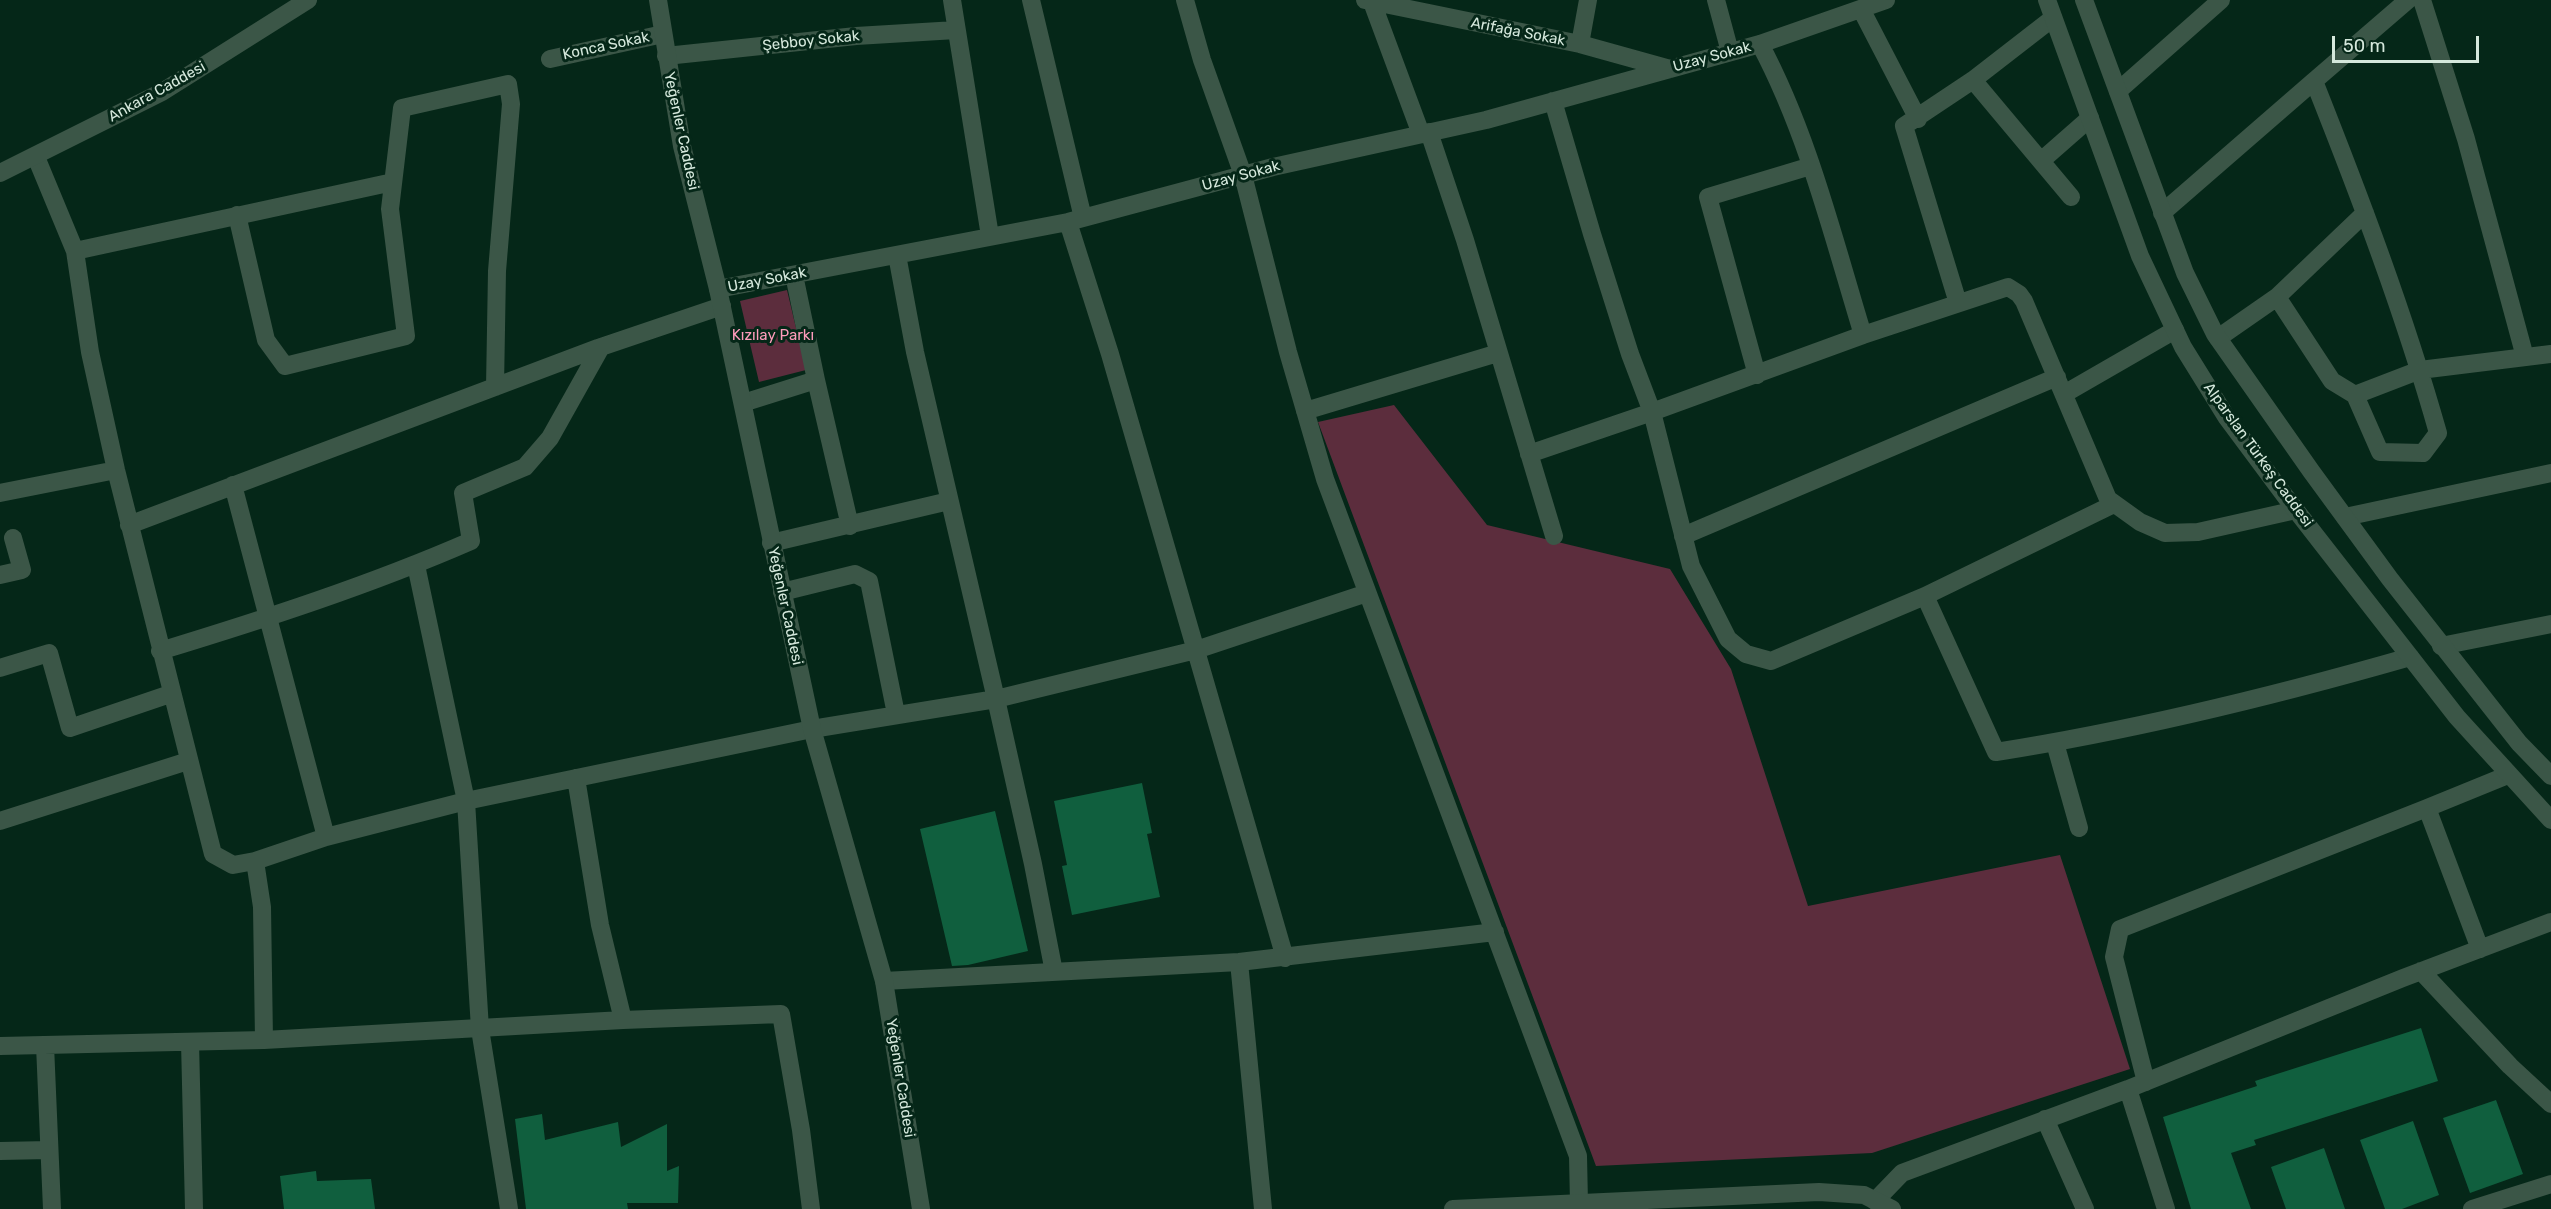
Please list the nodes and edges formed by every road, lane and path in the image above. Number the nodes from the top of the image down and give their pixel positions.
1 (308, 0) edge
2 (658, 0) edge
3 (952, 0) edge
4 (1031, 0) edge
5 (1185, 0) edge
6 (1588, 0) edge
7 (1716, 0) edge
8 (1886, 0) edge
9 (2047, 0) edge
10 (2084, 0) edge
11 (2221, 0) edge
12 (2408, 0) edge
13 (2422, 0) edge
14 (1368, 1) edge
15 (1861, 9) junction
16 (2053, 18) junction
17 (956, 30) junction
18 (663, 34) junction
19 (1580, 44) junction
20 (1760, 44) junction
21 (1730, 52) junction
22 (666, 56) junction
23 (550, 59) dead end
24 (1670, 69) junction
25 (1973, 80) junction
26 (2314, 81) junction
27 (2118, 91) junction
28 (1553, 101) junction
29 (2090, 118) junction
30 (1918, 119) junction
31 (1425, 133) junction
32 (36, 157) junction
33 (2041, 161) junction
34 (1810, 166) junction
35 (0, 173) edge
36 (1243, 175) junction
37 (393, 182) junction
38 (2071, 197) dead end
39 (2162, 213) junction
40 (2365, 213) junction
41 (237, 215) junction
42 (1076, 220) junction
43 (990, 236) junction
44 (75, 251) junction
45 (897, 255) junction
46 (794, 274) junction
47 (720, 297) junction
48 (2277, 297) junction
49 (1958, 303) junction
50 (2175, 330) junction
51 (1863, 335) junction
52 (2218, 338) junction
53 (601, 347) junction
54 (1498, 353) junction
55 (2551, 354) edge
56 (2525, 357) junction
57 (2420, 370) junction
58 (1757, 375) junction
59 (816, 380) junction
60 (2061, 385) junction
61 (495, 387) junction
62 (2355, 395) junction
63 (743, 403) junction
64 (1305, 411) junction
65 (1652, 412) junction
66 (1529, 454) junction
67 (116, 470) junction
68 (2551, 473) edge
69 (233, 485) junction
70 (0, 493) edge
71 (949, 501) junction
72 (2114, 504) junction
73 (2296, 510) junction
74 (2345, 518) junction
75 (129, 525) junction
76 (850, 526) junction
77 (1554, 536) dead end
78 (1683, 536) junction
79 (13, 538) dead end
80 (771, 543) junction
81 (416, 565) junction
82 (0, 575) edge
83 (782, 592) junction
84 (1367, 593) junction
85 (1925, 596) junction
86 (267, 619) junction
87 (2551, 624) edge
88 (2441, 646) junction
89 (1196, 650) junction
90 (160, 651) junction
91 (2410, 657) junction
92 (0, 668) edge
93 (170, 694) junction
94 (996, 699) junction
95 (896, 714) junction
96 (812, 729) junction
97 (2055, 743) junction
98 (188, 761) junction
99 (2508, 775) junction
100 (2551, 776) edge
101 (576, 778) junction
102 (466, 801) junction
103 (2427, 808) junction
104 (2551, 820) edge
105 (0, 821) edge
106 (2079, 828) dead end
107 (326, 837) junction
108 (255, 861) junction
109 (2551, 922) edge
110 (1496, 932) junction
111 (2480, 949) junction
112 (1285, 958) junction
113 (1239, 962) junction
114 (2421, 971) junction
115 (1054, 972) junction
116 (884, 981) junction
117 (623, 1020) junction
118 (480, 1029) junction
119 (264, 1040) junction
120 (190, 1042) junction
121 (45, 1045) junction
122 (0, 1046) edge
123 (2146, 1082) junction
124 (2128, 1089) junction
125 (2551, 1104) edge
126 (2045, 1119) junction
127 (49, 1150) junction
128 (0, 1151) edge
129 (2551, 1184) edge
130 (1875, 1201) junction
131 (1579, 1203) junction
132 (1665, 1204) edge
133 (1478, 1208) edge
134 (52, 1209) edge
135 (194, 1209) edge
136 (509, 1209) edge
137 (811, 1209) edge
138 (921, 1209) edge
139 (1263, 1209) edge
140 (1453, 1209) edge
141 (1892, 1209) edge
142 (2085, 1209) edge
143 (2166, 1209) edge
144 (2472, 1209) edge

1 - 32 street, Ankara Caddesi
2 - 18 street, Yeğenler Caddesi
3 - 17 street
4 - 42 street
5 - 36 street
6 - 19 street
7 - 21 street
8 - 15 street, Uzay Sokak
9 - 16 street, Alparslan Türkeş Caddesi
10 - 27 street
11 - 27 street
12 - 26 street
13 - 56 street
14 - 19 street, Arifağa Sokak
14 - 31 street
15 - 20 street, Uzay Sokak
15 - 30 street
16 - 25 street
16 - 29 street, Alparslan Türkeş Caddesi
17 - 22 street, Şebboy Sokak
17 - 43 street
18 - 22 street, Yeğenler Caddesi
18 - 23 street, Konca Sokak
19 - 24 street, Arifağa Sokak
20 - 21 street, Uzay Sokak
20 - 34 street
21 - 24 street, Uzay Sokak
22 - 47 street, Yeğenler Caddesi
24 - 28 street, Uzay Sokak
25 - 30 street
25 - 33 street
26 - 39 street
26 - 40 street
27 - 39 street
28 - 31 street, Uzay Sokak
28 - 65 street
29 - 33 street
29 - 50 street, Alparslan Türkeş Caddesi
30 - 49 street
31 - 36 street, Uzay Sokak
31 - 54 street
32 - 35 street, Ankara Caddesi
32 - 44 street
33 - 38 street
34 - 51 street
34 - 58 street
36 - 42 street, Uzay Sokak
36 - 64 street
37 - 41 street
37 - 41 street
37 - 61 street
39 - 52 street
40 - 48 street
40 - 57 street
41 - 44 street
42 - 43 street, Uzay Sokak
42 - 89 street
43 - 45 street, Uzay Sokak
44 - 67 street
45 - 46 street, Uzay Sokak
45 - 71 street
46 - 47 street, Uzay Sokak
46 - 59 street
47 - 53 street, Uzay Sokak
47 - 63 street, Yeğenler Caddesi
48 - 52 street
48 - 62 street
49 - 51 street
49 - 60 street
50 - 60 street
50 - 73 street, Alparslan Türkeş Caddesi
51 - 58 street
52 - 74 street
53 - 61 street, Uzay Sokak
53 - 81 street
54 - 64 street
54 - 66 street
55 - 56 street
56 - 57 street
57 - 62 street
57 - 62 street
58 - 65 street
59 - 63 street
59 - 76 street
60 - 72 street
60 - 78 street
61 - 69 street, Uzay Sokak
63 - 80 street, Yeğenler Caddesi
64 - 84 street
65 - 66 street
65 - 78 street
66 - 77 street
67 - 70 street
67 - 75 street
68 - 74 street
69 - 75 street, Uzay Sokak
69 - 86 street
71 - 76 street
71 - 94 street
72 - 73 street
72 - 85 street
73 - 91 street, Alparslan Türkeş Caddesi
74 - 88 street
75 - 90 street
76 - 80 street
78 - 85 street
79 - 82 street
80 - 83 street, Yeğenler Caddesi
81 - 86 street
81 - 102 street
83 - 95 street
83 - 96 street, Yeğenler Caddesi
84 - 89 street
84 - 110 street
85 - 97 street
86 - 90 street
86 - 107 street
87 - 88 street
88 - 100 street
89 - 94 street
89 - 112 street
90 - 93 street
91 - 97 street
91 - 99 street, Alparslan Türkeş Caddesi
92 - 93 street
93 - 98 street
94 - 95 street
94 - 115 street
95 - 96 street
96 - 101 street
96 - 116 street, Yeğenler Caddesi
97 - 106 street
98 - 105 street
98 - 108 street
99 - 103 street
99 - 104 street, Alparslan Türkeş Caddesi
101 - 102 street
101 - 117 street
102 - 107 street
102 - 118 street
103 - 111 street
103 - 123 street
107 - 108 street
108 - 119 street
109 - 111 street
110 - 112 street
110 - 131 street
111 - 114 street
112 - 113 street
113 - 115 street
113 - 139 street
114 - 123 street
114 - 125 street
115 - 116 street
116 - 138 street, Yeğenler Caddesi
117 - 118 street
117 - 137 street
118 - 119 street
118 - 136 street
119 - 120 street
120 - 121 street
120 - 135 street
121 - 122 street
121 - 127 street
123 - 124 street
124 - 126 street
124 - 143 street
126 - 130 street
126 - 142 street
127 - 128 street
127 - 134 street
129 - 144 street
130 - 132 street
130 - 141 street
131 - 132 street
131 - 133 street
133 - 140 street

